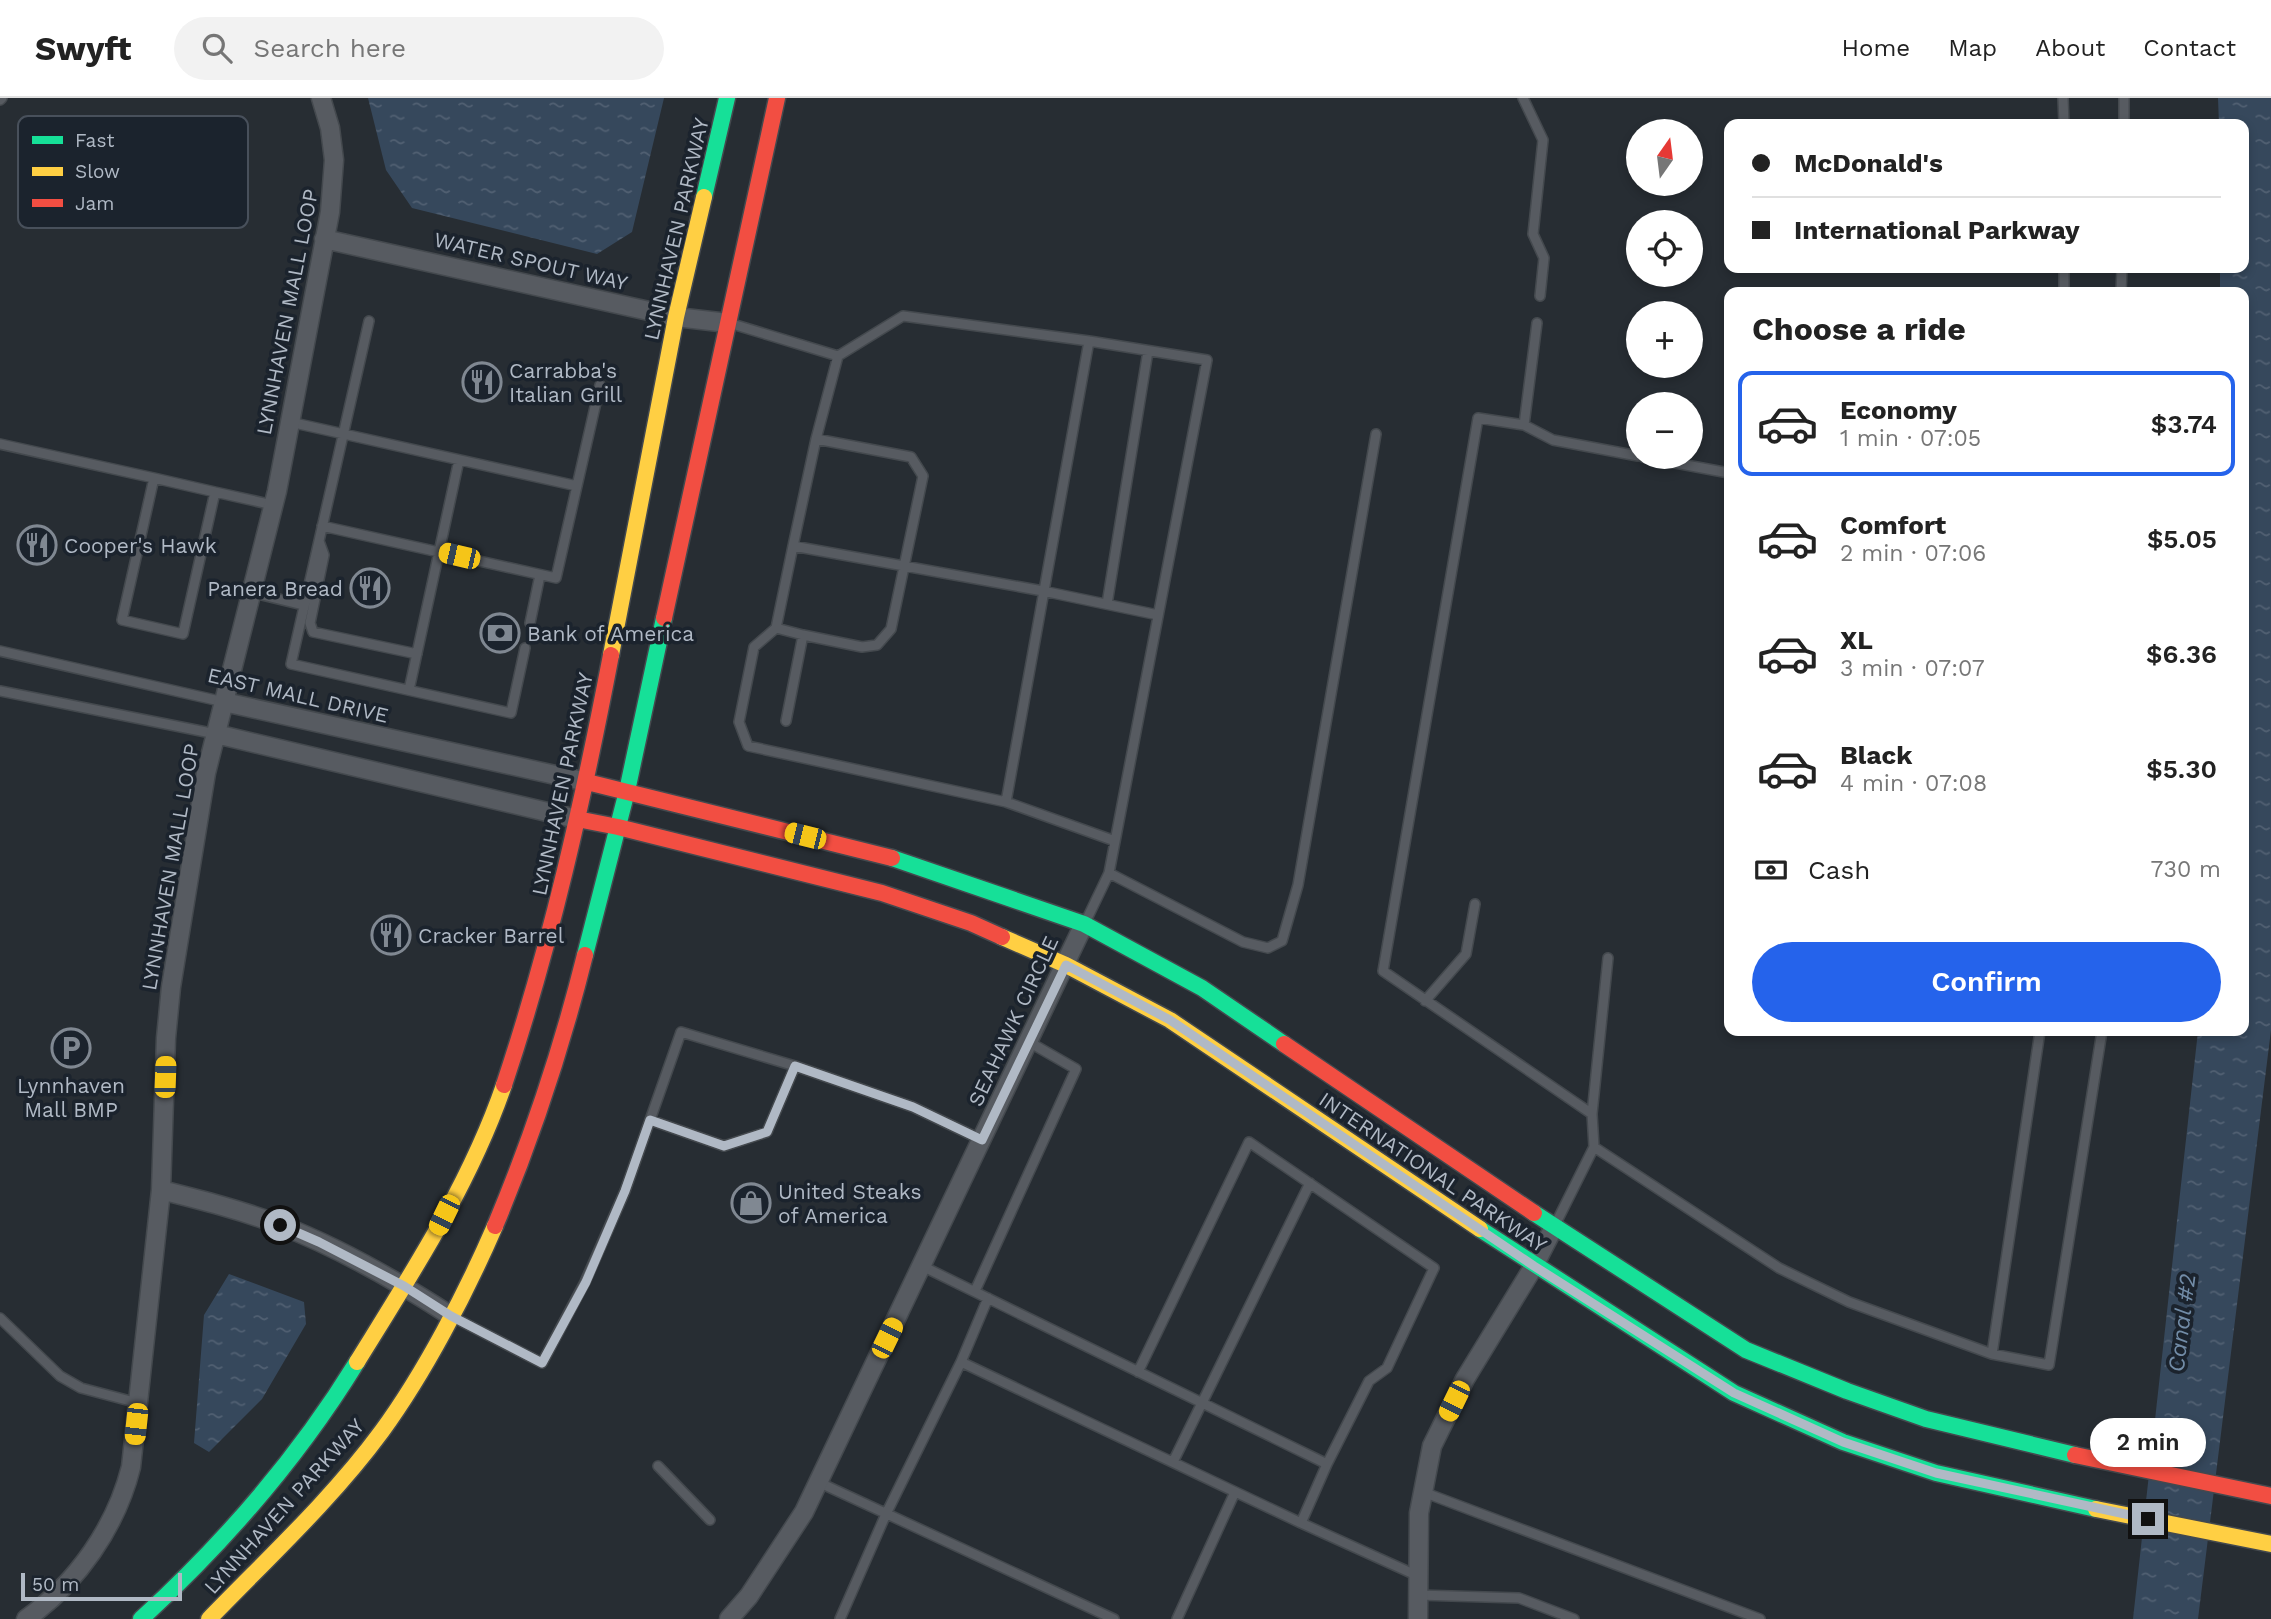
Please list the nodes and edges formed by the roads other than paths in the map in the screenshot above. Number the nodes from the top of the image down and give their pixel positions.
1 (321, 98) edge
2 (727, 98) edge
3 (777, 98) edge
4 (1523, 98) edge
5 (2063, 98) edge
6 (2124, 98) edge
7 (2064, 119) edge
8 (2124, 119) edge
9 (324, 239) junction
10 (1540, 296) dead end
11 (676, 317) junction
12 (369, 321) dead end
13 (728, 323) junction
14 (1537, 323) dead end
15 (1089, 341) junction
16 (1148, 351) junction
17 (838, 356) junction
18 (600, 385) dead end
19 (290, 422) junction
20 (1524, 425) junction
21 (343, 434) junction
22 (1376, 435) dead end
23 (816, 439) junction
24 (0, 444) edge
25 (1626, 453) edge
26 (460, 460) junction
27 (1703, 468) edge
28 (1724, 472) edge
29 (154, 478) junction
30 (577, 486) junction
31 (215, 492) junction
32 (273, 505) junction
33 (322, 526) junction
34 (319, 541) junction
35 (793, 546) junction
36 (440, 551) junction
37 (903, 565) junction
38 (540, 575) junction
39 (1043, 591) junction
40 (250, 592) junction
41 (1107, 604) junction
42 (303, 605) junction
43 (1158, 615) junction
44 (530, 623) dead end
45 (776, 628) junction
46 (803, 635) junction
47 (524, 648) dead end
48 (0, 650) edge
49 (417, 654) junction
50 (409, 690) junction
51 (0, 691) edge
52 (224, 702) junction
53 (786, 721) dead end
54 (216, 734) junction
55 (587, 782) junction
56 (627, 792) junction
57 (1006, 802) junction
58 (577, 819) junction
59 (618, 827) junction
60 (1115, 841) junction
61 (1109, 873) junction
62 (1475, 904) dead end
63 (1084, 924) junction
64 (1608, 958) dead end
65 (1066, 965) junction
66 (1425, 1001) junction
67 (2039, 1036) edge
68 (2101, 1036) edge
69 (1029, 1042) junction
70 (795, 1066) junction
71 (1592, 1114) junction
72 (650, 1120) junction
73 (982, 1140) junction
74 (1594, 1147) junction
75 (1310, 1183) junction
76 (161, 1191) junction
77 (1554, 1227) junction
78 (922, 1266) junction
79 (1534, 1266) junction
80 (404, 1286) junction
81 (975, 1291) junction
82 (988, 1298) junction
83 (451, 1316) junction
84 (0, 1318) edge
85 (1992, 1354) junction
86 (961, 1362) junction
87 (1138, 1372) junction
88 (138, 1403) junction
89 (1203, 1403) junction
90 (1173, 1462) junction
91 (1327, 1464) junction
92 (658, 1466) dead end
93 (818, 1482) junction
94 (1235, 1492) junction
95 (1423, 1492) junction
96 (2265, 1494) edge
97 (886, 1514) junction
98 (710, 1520) dead end
99 (1301, 1523) junction
100 (2271, 1544) edge
101 (1418, 1576) junction
102 (1418, 1595) junction
103 (26, 1619) edge
104 (141, 1619) edge
105 (209, 1619) edge
106 (729, 1619) edge
107 (840, 1619) edge
108 (1114, 1619) edge
109 (1177, 1619) edge
110 (1418, 1619) edge
111 (1574, 1619) edge
112 (1760, 1619) edge

1 - 9 street, LYNNHAVEN MALL LOOP
2 - 11 main road, LYNNHAVEN PARKWAY
3 - 13 main road, LYNNHAVEN PARKWAY
4 - 10 lane
5 - 7 lane
6 - 8 lane
9 - 11 street, WATER SPOUT WAY
9 - 19 street, LYNNHAVEN MALL LOOP
11 - 13 street, WATER SPOUT WAY
11 - 55 main road, LYNNHAVEN PARKWAY
12 - 21 lane
13 - 17 lane
13 - 56 main road, LYNNHAVEN PARKWAY
14 - 20 lane
15 - 16 lane
15 - 17 lane
15 - 39 lane
16 - 41 lane
16 - 43 lane
17 - 23 lane
18 - 30 lane
19 - 21 lane
19 - 32 street, LYNNHAVEN MALL LOOP
20 - 25 lane
20 - 66 lane
21 - 26 lane
21 - 33 lane
22 - 61 lane
23 - 35 lane
23 - 37 lane
24 - 29 lane
26 - 30 lane
26 - 36 lane
27 - 28 lane
29 - 31 lane
29 - 31 lane
30 - 38 lane
31 - 32 lane
32 - 40 street, LYNNHAVEN MALL LOOP
33 - 34 lane
33 - 36 lane
34 - 42 lane
34 - 49 lane
35 - 37 lane
35 - 45 lane
36 - 38 lane
36 - 49 lane
37 - 39 lane
37 - 46 lane
38 - 44 lane
39 - 41 lane
39 - 57 lane
40 - 42 lane
40 - 52 street, LYNNHAVEN MALL LOOP
41 - 43 lane
42 - 50 lane
43 - 60 lane
45 - 46 lane
45 - 57 lane
46 - 53 lane
47 - 50 lane
48 - 52 lane, EAST MALL DRIVE
49 - 50 lane
51 - 54 lane
52 - 54 street, LYNNHAVEN MALL LOOP
52 - 55 street, EAST MALL DRIVE
54 - 58 street
54 - 76 street, LYNNHAVEN MALL LOOP
55 - 56 main road, INTERNATIONAL PARKWAY
55 - 58 main road, LYNNHAVEN PARKWAY
56 - 59 main road, LYNNHAVEN PARKWAY
56 - 63 main road, INTERNATIONAL PARKWAY
57 - 60 lane
58 - 59 main road, INTERNATIONAL PARKWAY
58 - 80 main road, LYNNHAVEN PARKWAY
59 - 65 main road, INTERNATIONAL PARKWAY
59 - 83 main road, LYNNHAVEN PARKWAY
60 - 61 lane
61 - 63 lane
62 - 66 lane
63 - 65 street, SEAHAWK CIRCLE
63 - 77 main road, INTERNATIONAL PARKWAY
64 - 71 lane
65 - 69 street, SEAHAWK CIRCLE
65 - 79 main road, INTERNATIONAL PARKWAY
66 - 71 lane
67 - 85 lane
68 - 85 lane
69 - 73 street, SEAHAWK CIRCLE
69 - 81 lane
70 - 72 lane
70 - 72 lane
70 - 73 lane
71 - 74 lane
72 - 83 lane
73 - 78 street, SEAHAWK CIRCLE
74 - 77 lane
74 - 85 lane
75 - 87 lane
75 - 89 lane
75 - 91 lane
76 - 80 street
76 - 88 street, LYNNHAVEN MALL LOOP
77 - 79 street
77 - 96 main road, INTERNATIONAL PARKWAY
78 - 81 lane
78 - 93 street, SEAHAWK CIRCLE
79 - 95 street
79 - 100 main road, INTERNATIONAL PARKWAY
80 - 83 street
80 - 104 main road, LYNNHAVEN PARKWAY
81 - 82 lane
82 - 86 lane
82 - 87 lane
83 - 105 main road, LYNNHAVEN PARKWAY
84 - 88 lane
86 - 90 lane
86 - 97 lane
87 - 89 lane
88 - 103 street, LYNNHAVEN MALL LOOP
89 - 90 lane
89 - 91 lane
90 - 94 lane
91 - 99 lane
92 - 98 lane
93 - 97 lane
93 - 106 street, SEAHAWK CIRCLE
94 - 99 lane
94 - 109 lane
95 - 101 street
95 - 112 lane
97 - 107 lane
97 - 108 lane
99 - 101 lane
101 - 102 street
102 - 110 street
102 - 111 lane

